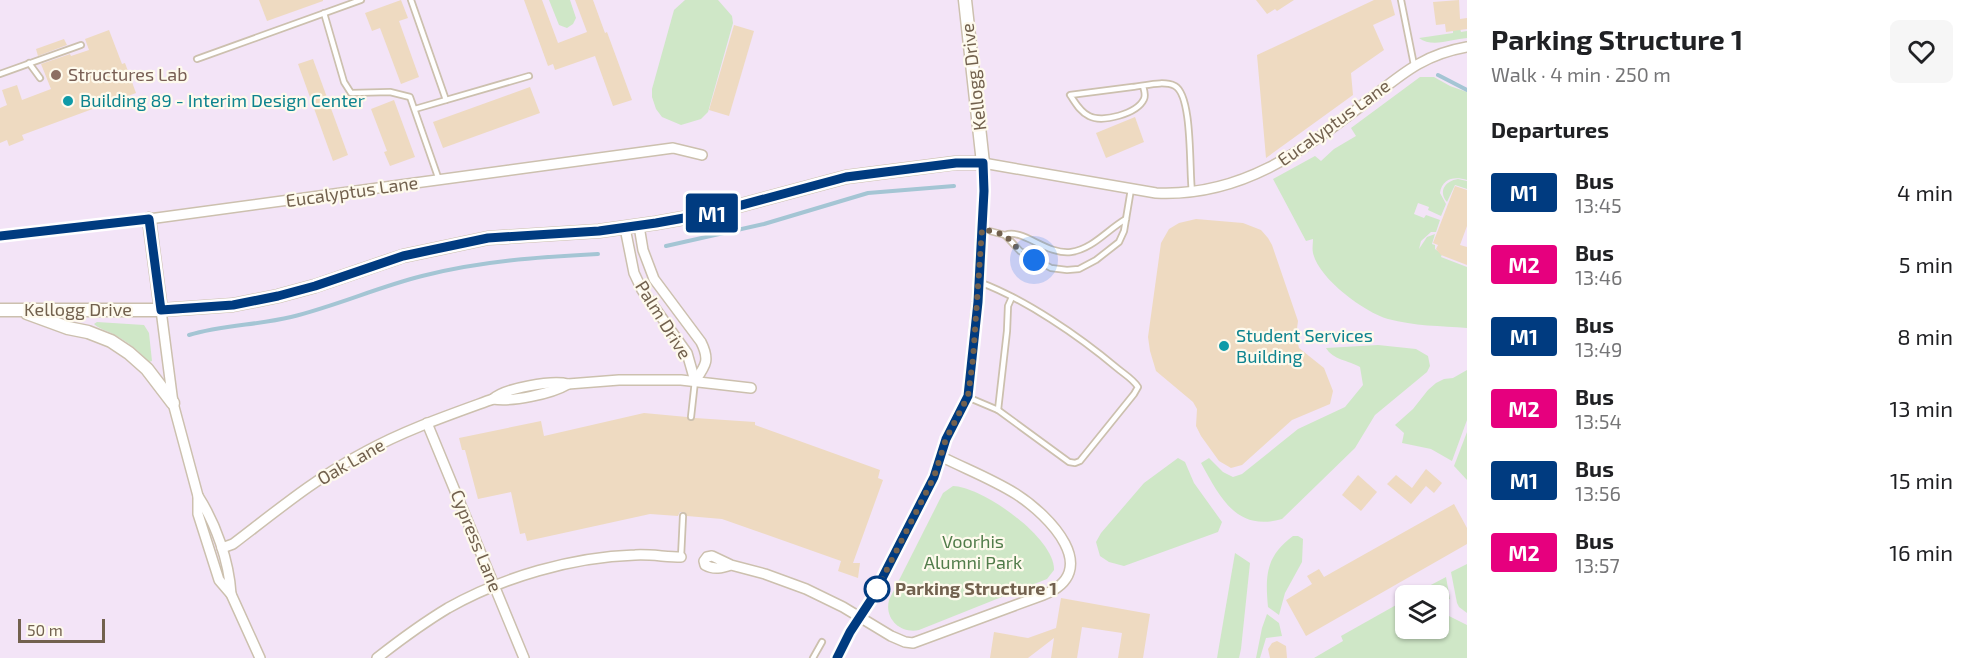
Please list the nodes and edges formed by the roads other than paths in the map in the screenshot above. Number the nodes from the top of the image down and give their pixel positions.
1 (361, 0) edge
2 (411, 0) edge
3 (965, 0) edge
4 (1401, 0) edge
5 (324, 13) junction
6 (81, 45) dead end
7 (1467, 47) edge
8 (197, 59) dead end
9 (29, 63) junction
10 (1414, 64) junction
11 (0, 74) edge
12 (529, 76) dead end
13 (40, 78) dead end
14 (1143, 86) junction
15 (446, 100) junction
16 (415, 109) junction
17 (702, 155) dead end
18 (983, 163) junction
19 (439, 180) junction
20 (1131, 189) junction
21 (1192, 192) junction
22 (149, 219) junction
23 (1126, 219) junction
24 (639, 226) junction
25 (625, 228) junction
26 (982, 229) junction
27 (1005, 235) junction
28 (0, 236) edge
29 (979, 282) junction
30 (1012, 297) junction
31 (0, 310) edge
32 (20, 310) junction
33 (161, 310) junction
34 (696, 381) junction
35 (751, 388) dead end
36 (968, 396) junction
37 (173, 403) junction
38 (998, 410) junction
39 (691, 417) dead end
40 (427, 423) junction
41 (942, 457) junction
42 (198, 496) junction
43 (683, 516) dead end
44 (222, 548) junction
45 (681, 557) joint
46 (731, 565) dead end
47 (495, 586) junction
48 (231, 594) junction
49 (860, 618) junction
50 (822, 642) dead end
51 (258, 656) edge
52 (377, 658) edge
53 (524, 658) edge
54 (813, 658) edge
55 (837, 658) edge

1 - 5 lane
2 - 15 lane
3 - 18 street, Kellogg Drive
4 - 10 lane
5 - 8 lane
5 - 16 lane
6 - 9 lane
7 - 10 street, Eucalyptus Lane
9 - 11 lane
9 - 13 lane
10 - 21 street, Eucalyptus Lane
12 - 15 lane
14 - 14 lane
14 - 21 lane
15 - 16 lane
16 - 19 lane
17 - 19 street, Eucalyptus Lane
18 - 20 street, Eucalyptus Lane
18 - 24 street, Kellogg Drive
18 - 26 street
19 - 22 street, Eucalyptus Lane
20 - 21 street, Eucalyptus Lane
20 - 23 lane
22 - 28 street, Eucalyptus Lane
22 - 33 street
23 - 27 lane
23 - 27 lane
24 - 25 street, Kellogg Drive
24 - 34 street, Palm Drive
25 - 33 street, Kellogg Drive
25 - 34 street, Palm Drive
26 - 27 lane
26 - 29 street
29 - 30 lane
29 - 36 street
30 - 38 lane
30 - 38 lane
31 - 32 street, Kellogg Drive
32 - 33 street, Kellogg Drive
32 - 37 street
33 - 37 street
34 - 35 street, Oak Lane
34 - 39 lane
34 - 40 street, Oak Lane
36 - 38 lane
36 - 41 street
37 - 42 street
40 - 44 street, Oak Lane
40 - 47 street, Cypress Lane
41 - 49 street
41 - 49 street
42 - 44 street
42 - 48 street
43 - 45 lane
44 - 48 street
45 - 47 street
46 - 49 street
47 - 52 street
47 - 53 street, Cypress Lane
48 - 51 street
49 - 55 street
50 - 54 lane

